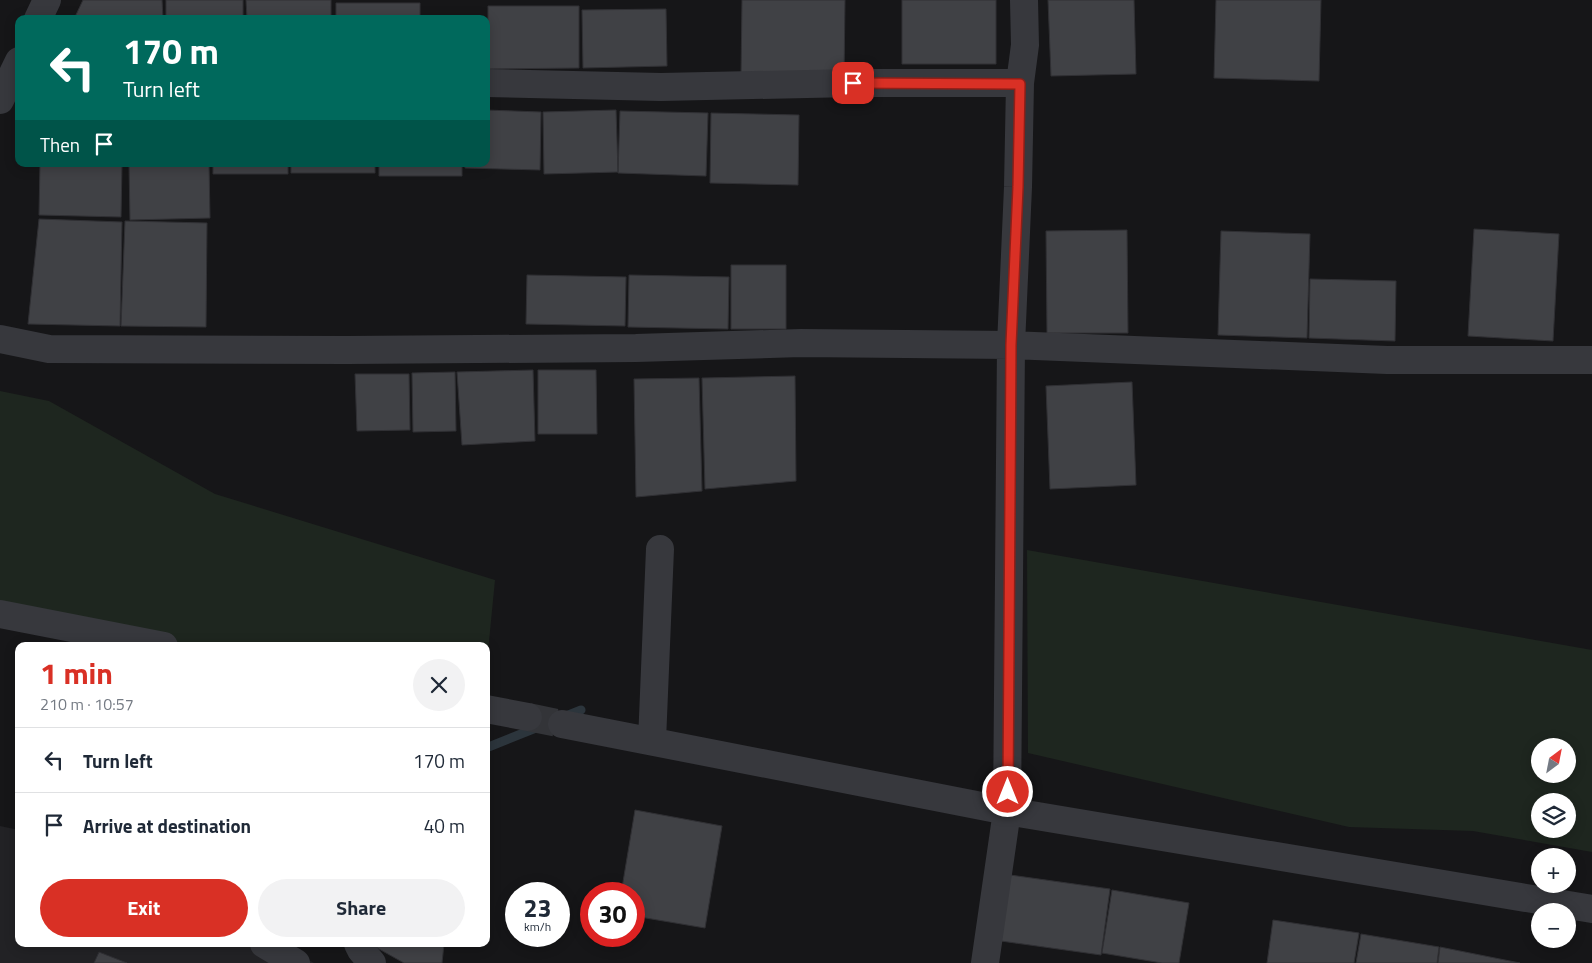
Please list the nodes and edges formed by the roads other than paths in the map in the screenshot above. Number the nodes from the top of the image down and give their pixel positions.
1 (47, 0) edge
2 (1024, 0) edge
3 (40, 15) edge
4 (15, 71) edge
5 (490, 83) edge
6 (1020, 84) junction
7 (5, 98) edge
8 (0, 339) edge
9 (1011, 345) junction
10 (1592, 360) edge
11 (660, 549) dead end
12 (0, 614) edge
13 (144, 642) edge
14 (490, 711) edge
15 (528, 718) tunnel mouth
16 (562, 724) tunnel mouth
17 (652, 741) junction
18 (1007, 811) junction
19 (1592, 909) edge
20 (269, 947) edge
21 (360, 947) edge
22 (296, 963) edge
23 (372, 963) edge
24 (986, 963) edge

1 - 3 street
2 - 6 street
4 - 7 street
5 - 6 street
6 - 9 street
8 - 9 street
9 - 10 street
9 - 18 street
11 - 17 street
12 - 13 street
14 - 15 street
16 - 17 street
17 - 18 street
18 - 19 street
18 - 24 street
20 - 22 street
21 - 23 street

